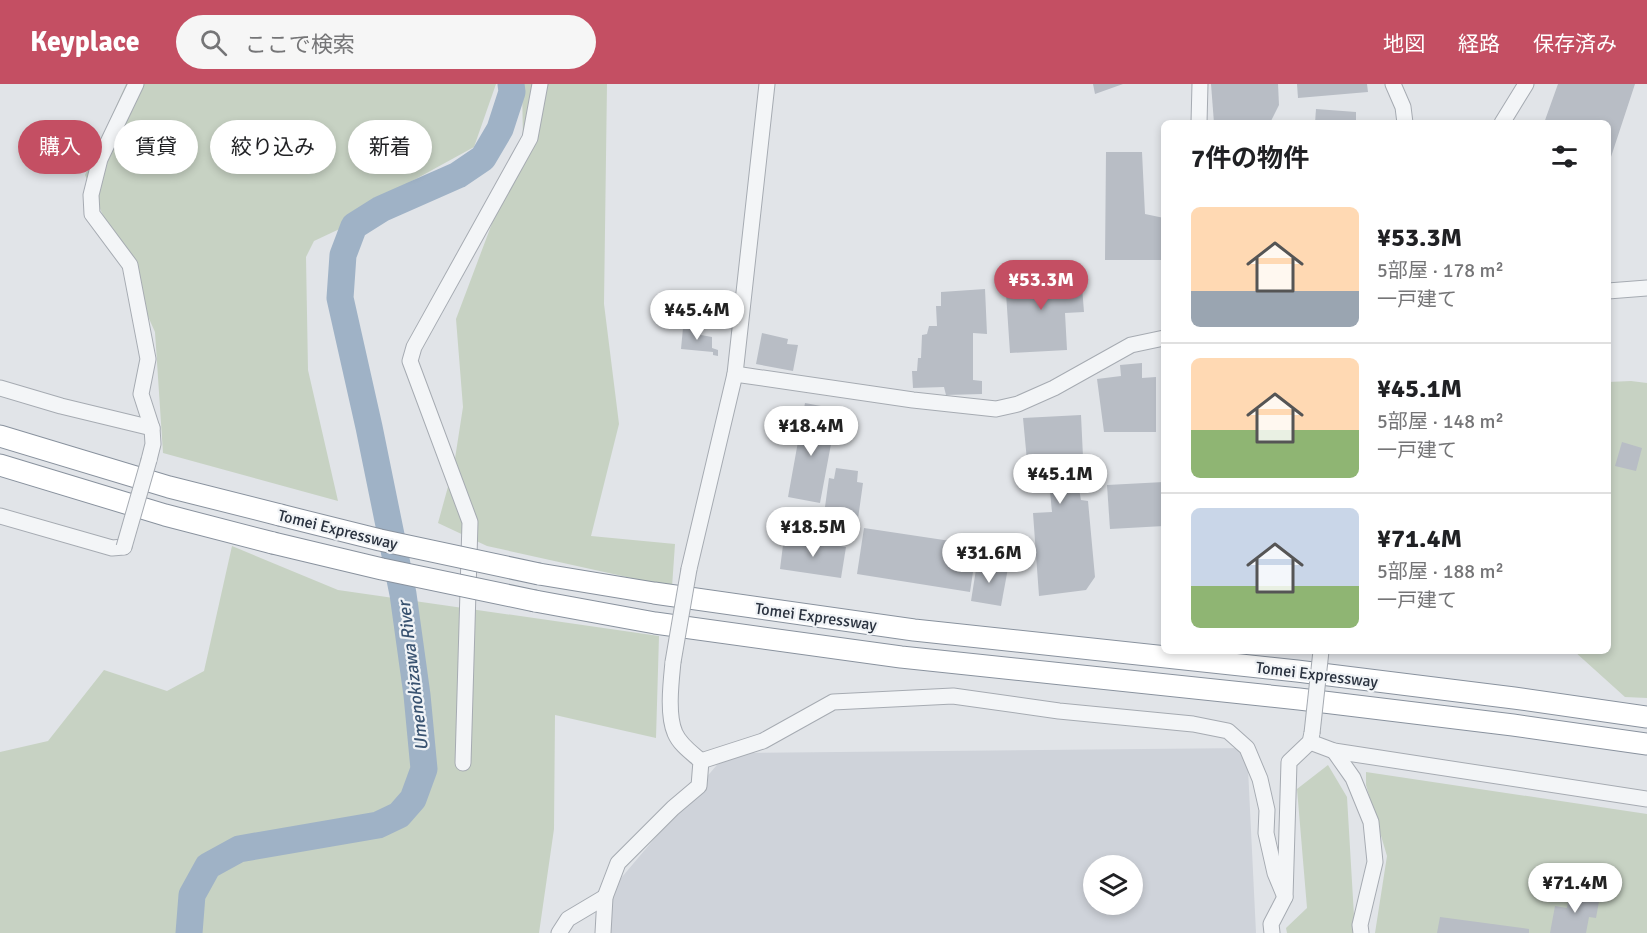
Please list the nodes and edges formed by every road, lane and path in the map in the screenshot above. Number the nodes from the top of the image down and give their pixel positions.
1 (136, 84) edge
2 (540, 84) edge
3 (767, 84) edge
4 (1200, 84) edge
5 (1392, 84) edge
6 (1526, 84) edge
7 (1199, 120) edge
8 (1405, 120) edge
9 (1504, 120) edge
10 (1647, 288) edge
11 (1611, 291) edge
12 (1161, 339) edge
13 (735, 374) junction
14 (0, 388) edge
15 (152, 428) junction
16 (0, 436) edge
17 (0, 465) edge
18 (0, 516) edge
19 (1321, 654) edge
20 (1647, 717) edge
21 (1311, 737) junction
22 (1647, 744) edge
23 (1334, 751) junction
24 (701, 761) junction
25 (463, 763) dead end
26 (1647, 799) edge
27 (605, 897) junction
28 (1285, 897) junction
29 (560, 933) edge
30 (603, 933) edge
31 (1272, 933) edge
32 (1360, 933) edge

1 - 15 street
2 - 25 street
3 - 13 street
4 - 7 street
5 - 8 street
6 - 9 street
10 - 11 street
12 - 13 street
13 - 24 street, bridge
14 - 15 street
15 - 18 street, bridge
16 - 20 highway, Tomei Expressway, bridge
17 - 22 highway, Tomei Expressway, bridge
19 - 21 street, bridge
21 - 23 street
21 - 28 street
23 - 26 street
23 - 32 street
24 - 27 street
24 - 28 street
27 - 29 street
27 - 30 street
28 - 31 street

